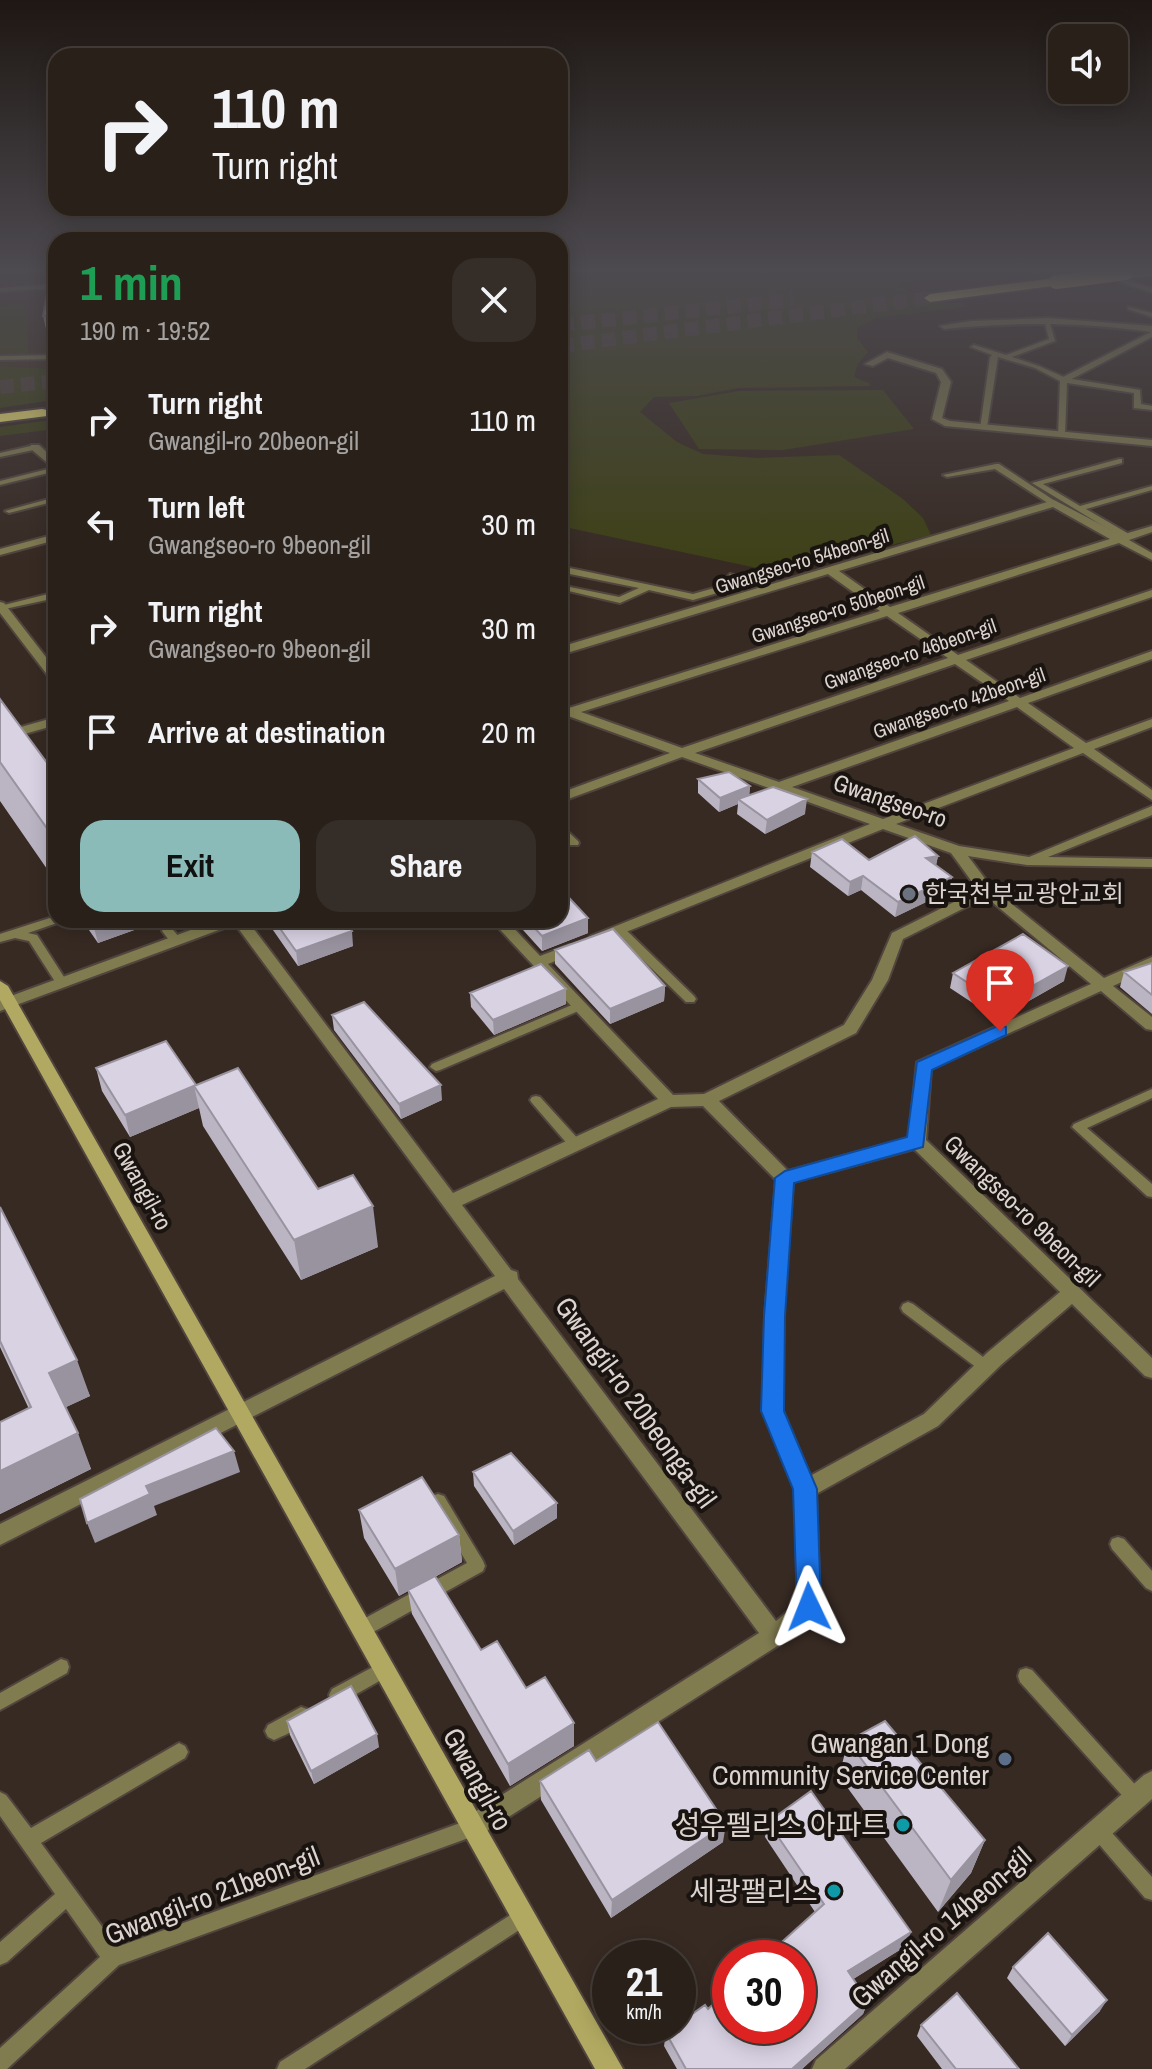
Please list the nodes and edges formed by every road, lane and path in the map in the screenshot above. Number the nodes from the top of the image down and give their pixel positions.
1 (934, 370) edge
2 (991, 370) edge
3 (1038, 370) edge
4 (1083, 370) edge
5 (1064, 380) junction
6 (1137, 406) junction
7 (1152, 408) edge
8 (42, 413) dead end
9 (0, 418) edge
10 (1137, 419) dead end
11 (983, 427) junction
12 (1061, 434) junction
13 (1152, 443) edge
14 (35, 447) joint
15 (0, 455) edge
16 (48, 460) edge
17 (1119, 461) dead end
18 (48, 470) edge
19 (947, 475) dead end
20 (0, 483) edge
21 (1152, 488) edge
22 (48, 501) edge
23 (1054, 503) junction
24 (1080, 508) junction
25 (9, 511) dead end
26 (1152, 529) edge
27 (1122, 537) junction
28 (48, 539) edge
29 (0, 552) edge
30 (1152, 557) edge
31 (568, 571) edge
32 (831, 571) junction
33 (733, 576) dead end
34 (647, 588) junction
35 (568, 589) edge
36 (1152, 593) edge
37 (48, 597) edge
38 (1, 606) edge
39 (889, 612) junction
40 (568, 649) edge
41 (1152, 655) edge
42 (957, 659) junction
43 (48, 668) edge
44 (1019, 703) junction
45 (568, 709) edge
46 (568, 711) edge
47 (48, 723) edge
48 (1152, 723) edge
49 (22, 731) junction
50 (0, 737) edge
51 (30, 743) edge
52 (1085, 749) junction
53 (681, 753) junction
54 (779, 787) junction
55 (568, 795) edge
56 (1152, 796) edge
57 (1152, 810) edge
58 (883, 824) junction
59 (568, 837) edge
60 (574, 843) dead end
61 (956, 850) junction
62 (1027, 861) junction
63 (1152, 863) edge
64 (987, 891) junction
65 (48, 923) edge
66 (202, 928) edge
67 (245, 928) edge
68 (506, 928) edge
69 (619, 930) junction
70 (15, 934) junction
71 (0, 938) edge
72 (538, 962) junction
73 (1152, 962) edge
74 (58, 977) dead end
75 (1101, 984) junction
76 (3, 998) edge
77 (690, 999) dead end
78 (579, 1006) junction
79 (1152, 1025) edge
80 (436, 1067) dead end
81 (1152, 1093) edge
82 (536, 1100) dead end
83 (707, 1100) junction
84 (669, 1101) junction
85 (917, 1142) junction
86 (575, 1144) junction
87 (785, 1178) junction
88 (1152, 1192) edge
89 (453, 1201) junction
90 (510, 1277) junction
91 (1072, 1293) junction
92 (908, 1308) dead end
93 (986, 1367) junction
94 (1152, 1370) edge
95 (239, 1411) junction
96 (805, 1489) junction
97 (438, 1501) edge
98 (0, 1535) edge
99 (1118, 1544) dead end
100 (1152, 1583) edge
101 (362, 1629) junction
102 (774, 1636) junction
103 (61, 1667) dead end
104 (384, 1669) junction
105 (1026, 1676) dead end
106 (0, 1702) edge
107 (274, 1731) dead end
108 (179, 1752) dead end
109 (1143, 1790) edge
110 (0, 1801) edge
111 (474, 1827) junction
112 (1097, 1829) junction
113 (28, 1840) junction
114 (1152, 1891) edge
115 (68, 1895) junction
116 (523, 1916) junction
117 (0, 1955) edge
118 (113, 1958) junction
119 (0, 2062) edge
120 (287, 2069) edge
121 (610, 2069) edge
122 (825, 2069) edge

1 - 11 street
2 - 11 lane
3 - 5 lane
4 - 5 street
5 - 6 lane
5 - 12 lane
6 - 7 lane
6 - 10 lane
8 - 9 highway
11 - 12 street
12 - 13 street
14 - 15 lane
14 - 16 street
17 - 24 lane
18 - 20 lane
19 - 23 lane
21 - 24 lane
22 - 25 lane
23 - 27 street
23 - 32 street, Gwangseo-ro 54beon-gil
24 - 27 lane
26 - 27 street, Gwangseo-ro 50beon-gil
27 - 30 street
27 - 39 street, Gwangseo-ro 50beon-gil
28 - 29 street
31 - 34 lane
32 - 39 street
32 - 40 street, Gwangseo-ro 54beon-gil
33 - 34 lane
34 - 35 lane
36 - 42 street, Gwangseo-ro 46beon-gil
37 - 38 lane
38 - 43 street
39 - 42 street
39 - 45 street, Gwangseo-ro 50beon-gil
41 - 44 street, Gwangseo-ro 42beon-gil
42 - 44 street
42 - 53 street, Gwangseo-ro 46beon-gil
44 - 52 street
44 - 54 street, Gwangseo-ro 42beon-gil
46 - 53 street, Gwangseo-ro
47 - 49 street
48 - 52 street
49 - 50 street
49 - 51 lane
52 - 56 street
52 - 58 street
53 - 54 street, Gwangseo-ro
53 - 55 street, Gwangseo-ro 46beon-gil
54 - 58 street, Gwangseo-ro
57 - 62 street
58 - 61 street, Gwangseo-ro
58 - 69 street
59 - 60 lane
61 - 62 street
61 - 64 street, Gwangseo-ro
62 - 63 street
64 - 75 street, Gwangseo-ro
64 - 83 street
65 - 70 lane
66 - 76 street
67 - 89 street, Gwangil-ro 20beonga-gil
68 - 72 street
69 - 72 street
69 - 77 lane
70 - 71 lane
70 - 74 lane
72 - 78 street
73 - 75 street
75 - 79 street, Gwangseo-ro
75 - 85 street, Gwangseo-ro 9beon-gil
76 - 95 street, Gwangil-ro
78 - 80 lane
78 - 84 street
81 - 88 lane
82 - 86 lane
83 - 84 street
83 - 87 street
84 - 86 street
85 - 87 street
85 - 91 street, Gwangseo-ro 9beon-gil
86 - 89 street
87 - 96 street
89 - 90 street, Gwangil-ro 20beonga-gil
90 - 95 street
90 - 102 street, Gwangil-ro 20beonga-gil
91 - 93 street
91 - 94 street, Gwangseo-ro 9beon-gil
92 - 93 lane
93 - 96 street
95 - 98 street
95 - 101 street, Gwangil-ro
96 - 102 street
97 - 101 lane
99 - 100 lane
101 - 104 street, Gwangil-ro
102 - 111 street
103 - 106 lane
104 - 107 lane
104 - 111 street, Gwangil-ro
105 - 109 lane, Gwangil-ro 14beon-gil
108 - 113 lane
109 - 112 street, Gwangil-ro 14beon-gil
110 - 113 lane
111 - 116 street, Gwangil-ro
111 - 118 lane, Gwangil-ro 21beon-gil
112 - 114 lane
112 - 122 street, Gwangil-ro 14beon-gil
113 - 115 lane
115 - 117 lane
115 - 118 lane
116 - 120 lane
116 - 121 street, Gwangil-ro
118 - 119 lane, Gwangil-ro 21beon-gil

